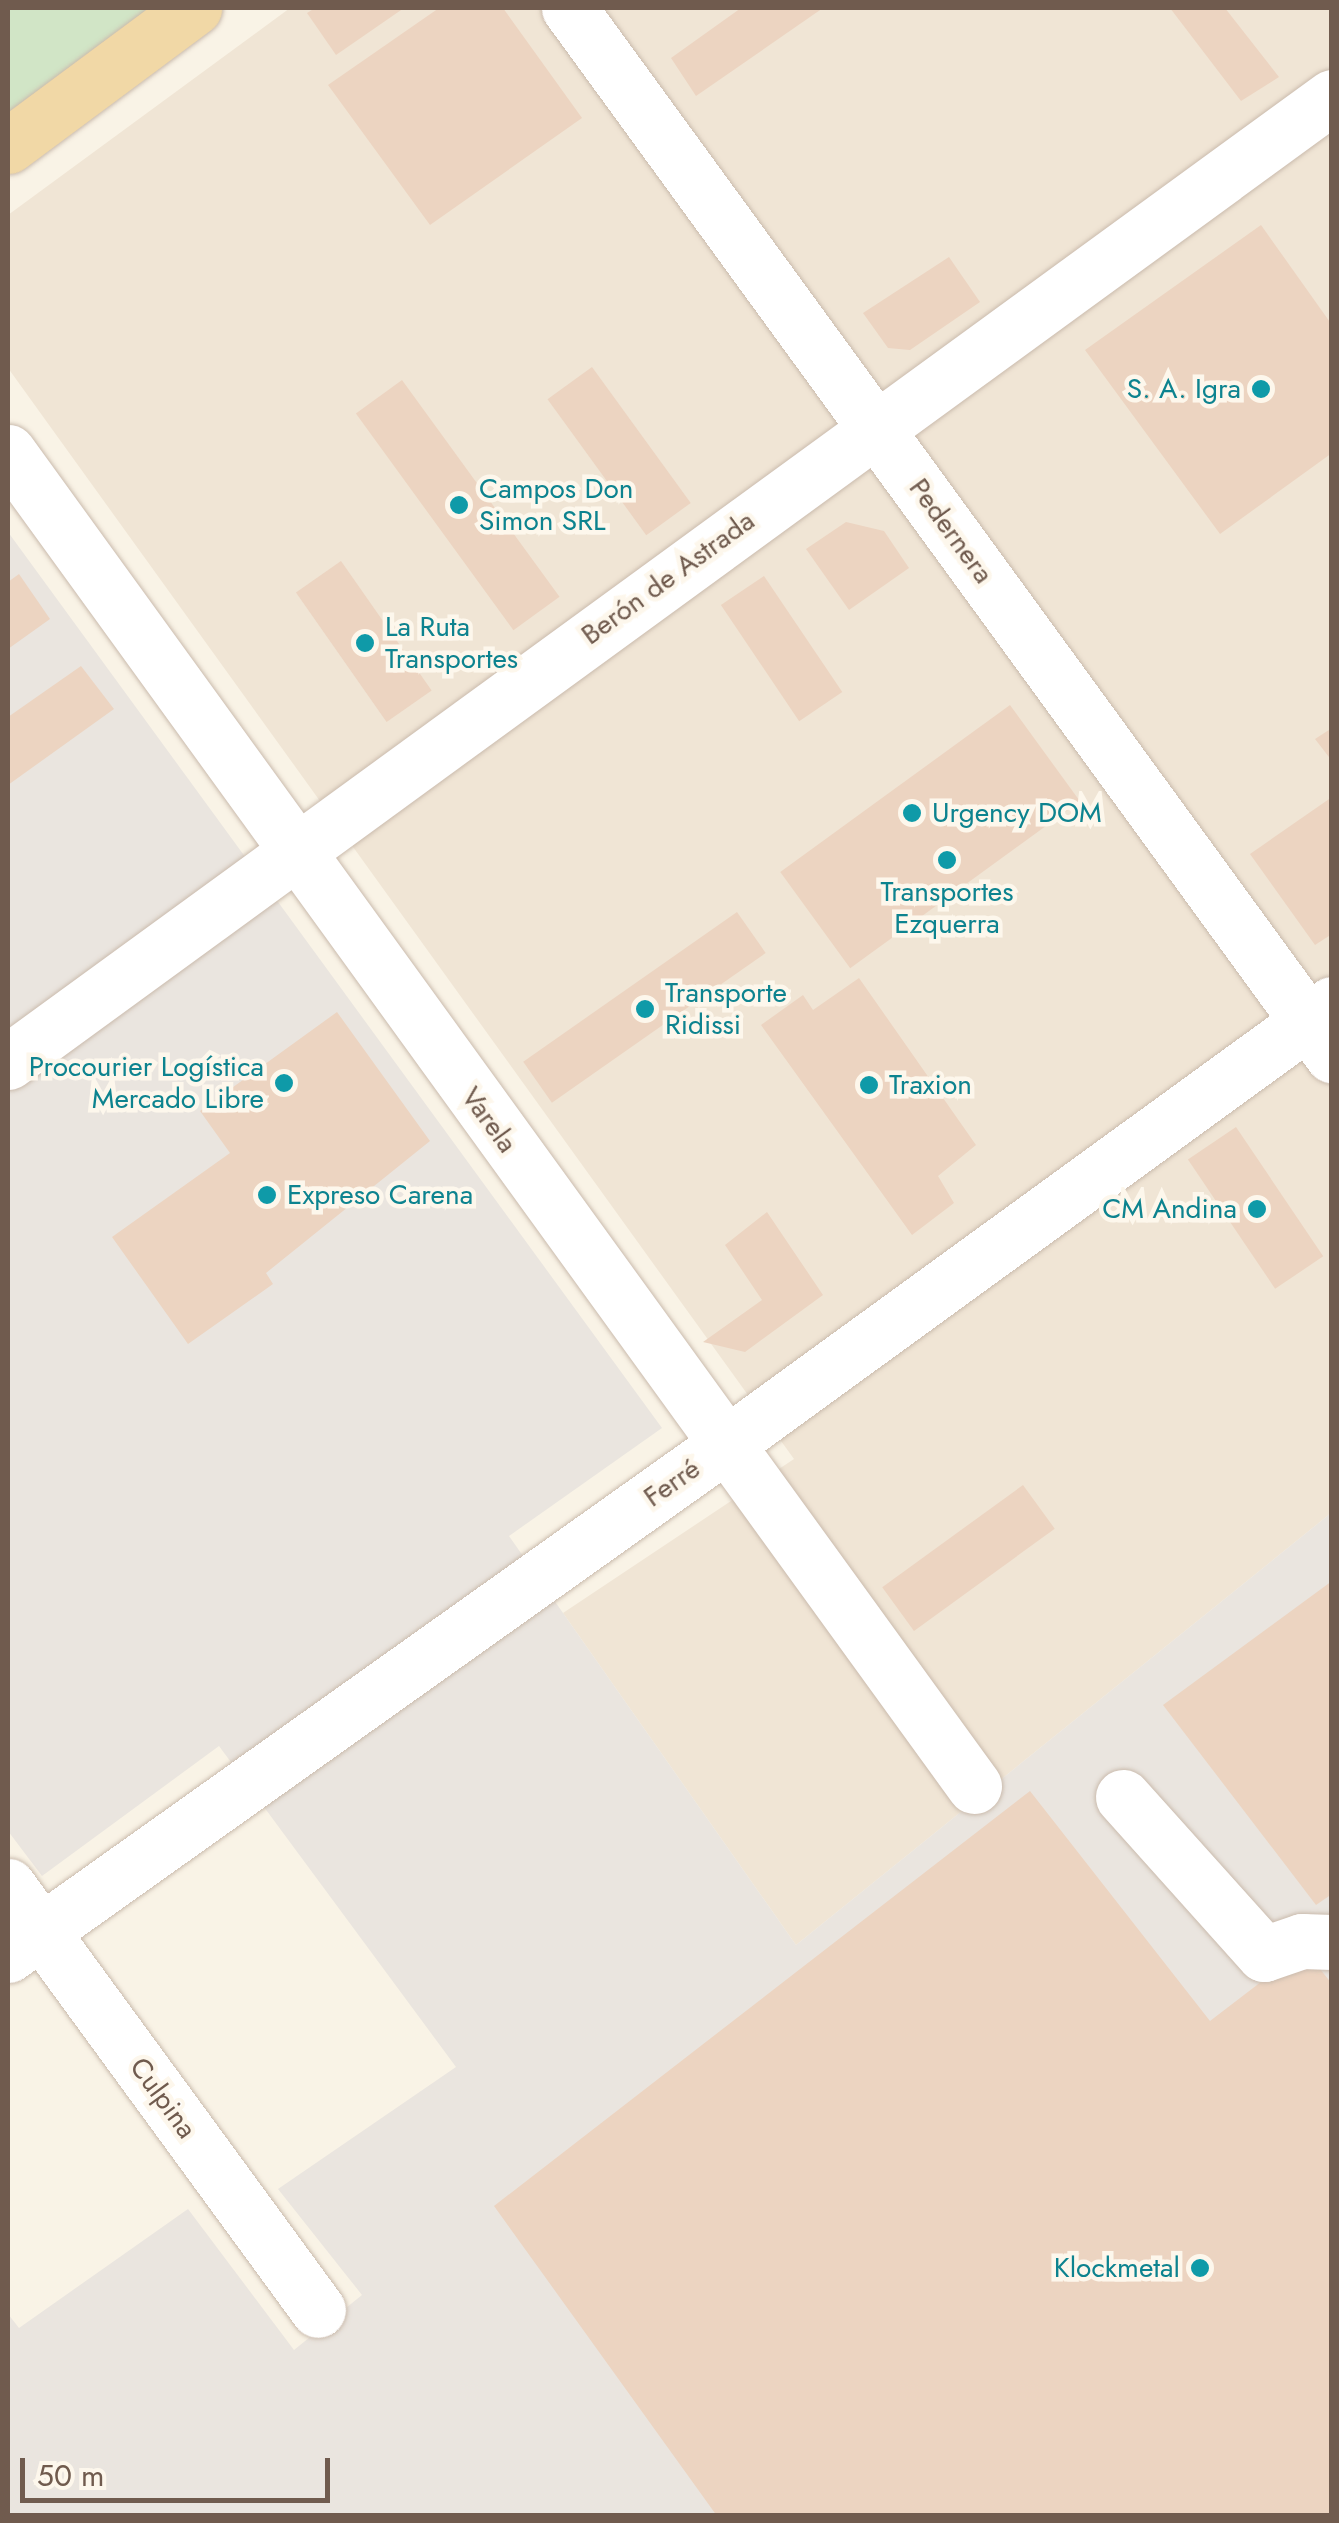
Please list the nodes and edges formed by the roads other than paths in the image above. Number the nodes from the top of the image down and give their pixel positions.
1 (194, 8) edge
2 (569, 8) edge
3 (1332, 97) edge
4 (8, 146) edge
5 (876, 428) junction
6 (8, 452) edge
7 (293, 850) junction
8 (1323, 1027) edge
9 (8, 1062) edge
10 (725, 1445) junction
11 (974, 1786) dead end
12 (1123, 1797) dead end
13 (8, 1886) edge
14 (1332, 1942) edge
15 (24, 1943) edge
16 (318, 2310) dead end

1 - 4 main road
2 - 5 street, Pedernera
3 - 5 street, Berón de Astrada
5 - 7 street, Berón de Astrada
5 - 8 street, Pedernera
6 - 7 street, Varela
7 - 9 street, Berón de Astrada
7 - 10 street, Varela
8 - 10 street, Ferré
10 - 11 street, Varela
10 - 15 street, Ferré
12 - 14 street
13 - 15 street, Culpina
15 - 16 street, Culpina

